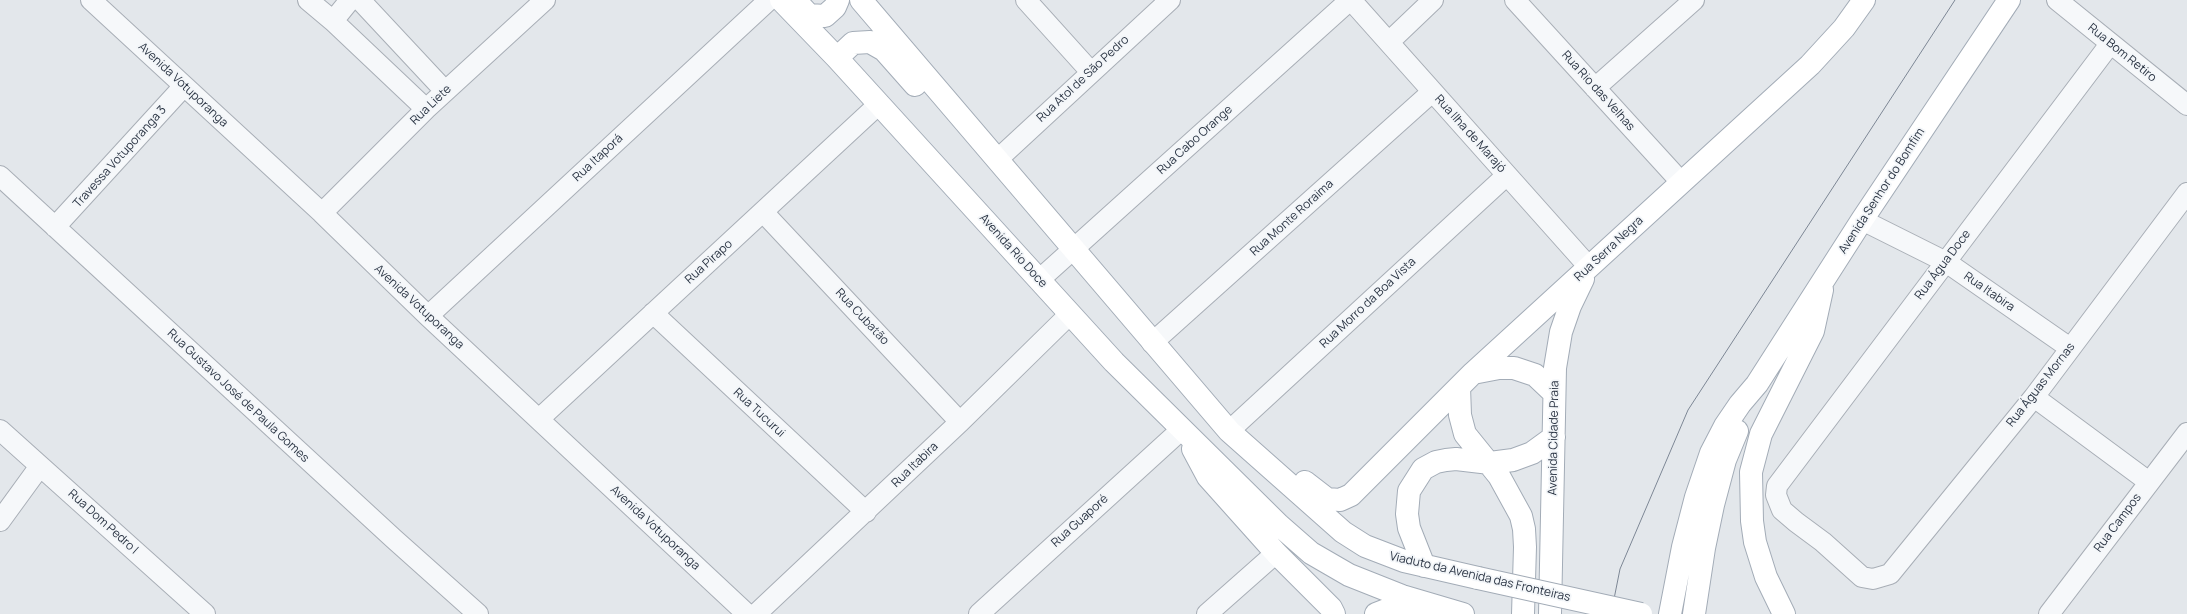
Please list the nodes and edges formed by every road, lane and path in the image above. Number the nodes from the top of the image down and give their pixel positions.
1 (91, 0) edge
2 (308, 0) edge
3 (350, 0) edge
4 (360, 0) edge
5 (545, 0) edge
6 (769, 0) edge
7 (781, 0) edge
8 (795, 0) edge
9 (838, 0) edge
10 (860, 0) edge
11 (1026, 0) edge
12 (1170, 0) edge
13 (1351, 0) edge
14 (1433, 0) edge
15 (1516, 0) edge
16 (1694, 0) edge
17 (1864, 0) edge
18 (2009, 0) edge
19 (2057, 0) edge
20 (332, 21) junction
21 (1389, 42) junction
22 (2110, 44) junction
23 (837, 58) junction
24 (1091, 72) junction
25 (184, 86) junction
26 (1595, 88) junction
27 (445, 91) junction
28 (1432, 92) junction
29 (879, 104) junction
30 (2187, 105) edge
31 (426, 109) junction
32 (979, 137) junction
33 (998, 160) junction
34 (1507, 175) junction
35 (0, 176) edge
36 (1681, 182) junction
37 (2187, 193) edge
38 (322, 213) junction
39 (764, 213) junction
40 (1862, 220) junction
41 (55, 227) junction
42 (1074, 248) junction
43 (1946, 262) junction
44 (1589, 267) junction
45 (1039, 280) junction
46 (1823, 281) junction
47 (653, 313) junction
48 (1070, 314) junction
49 (428, 316) junction
50 (1152, 343) junction
51 (2070, 348) junction
52 (1466, 380) junction
53 (1757, 384) junction
54 (1554, 393) junction
55 (2034, 397) junction
56 (539, 419) junction
57 (960, 422) junction
58 (1182, 429) junction
59 (0, 430) edge
60 (2187, 433) edge
61 (1236, 437) junction
62 (1554, 437) junction
63 (1490, 463) junction
64 (40, 466) junction
65 (2149, 482) junction
66 (866, 512) junction
67 (0, 521) edge
68 (1276, 553) junction
69 (1424, 566) junction
70 (1890, 574) joint
71 (1426, 604) junction
72 (206, 614) edge
73 (478, 614) edge
74 (746, 614) edge
75 (756, 614) edge
76 (979, 614) edge
77 (1207, 614) edge
78 (1334, 614) edge
79 (1376, 614) edge
80 (1463, 614) edge
81 (1523, 614) edge
82 (1550, 614) edge
83 (1641, 614) edge
84 (1670, 614) edge
85 (1694, 614) edge
86 (1784, 614) edge
87 (2049, 614) edge

1 - 25 street, Avenida Votuporanga
2 - 20 street
3 - 20 street
4 - 27 street
5 - 27 street, Rua Liete
6 - 49 street, Rua Itaporá
7 - 23 main road, Avenida Rio Doce
8 - 9 main road
10 - 32 main road
11 - 24 street
12 - 24 street, Rua Atol de São Pedro
13 - 21 street, Rua Ilha de Marajó
13 - 42 street, Rua Cabo Orange
14 - 21 street
15 - 26 street, Rua Rio das Velhas
16 - 26 street
17 - 36 main road, Rua Serra Negra
18 - 40 main road, Avenida Senhor do Bomfim
19 - 22 street, Rua Bom Retiro
20 - 31 street
21 - 28 street, Rua Ilha de Marajó
22 - 30 street, Rua Bom Retiro
22 - 43 street, Rua Água Doce
23 - 29 main road, Avenida Rio Doce
23 - 32 main road
24 - 33 street, Rua Atol de São Pedro
25 - 38 street, Avenida Votuporanga
25 - 41 street, Travessa Votuporanga 3
26 - 36 street, Rua Rio das Velhas
27 - 31 street, Rua Liete
28 - 34 street, Rua Ilha de Marajó
28 - 50 street, Rua Monte Roraima
29 - 39 street, Rua Pirapo
29 - 45 main road, Avenida Rio Doce
31 - 38 street, Rua Liete
32 - 33 main road
33 - 42 main road
34 - 44 street, Rua Ilha de Marajó
34 - 61 street, Rua Morro da Boa Vista
35 - 41 street, Rua Gustavo José de Paula Gomes
36 - 44 main road, Rua Serra Negra
37 - 51 street, Rua Águas Mornas
38 - 49 street, Avenida Votuporanga
39 - 47 street, Rua Pirapo
39 - 57 street, Rua Cubatão
40 - 43 street, Rua Itabira
40 - 46 main road, Avenida Senhor do Bomfim
41 - 73 street, Rua Gustavo José de Paula Gomes
42 - 45 street, Rua Cabo Orange
42 - 50 main road
43 - 51 street, Rua Itabira
43 - 70 street, Rua Água Doce
44 - 52 main road, Rua Serra Negra
44 - 54 main road, Avenida Cidade Praia
45 - 48 main road, Avenida Rio Doce
46 - 53 main road, Avenida Senhor do Bomfim
46 - 86 main road
47 - 56 street, Rua Pirapo
47 - 66 street, Rua Tucurui
48 - 57 street, Rua Itabira
48 - 58 main road, Avenida Rio Doce
49 - 56 street, Avenida Votuporanga
50 - 61 main road
51 - 55 street, Rua Águas Mornas
52 - 54 main road
52 - 61 main road, Rua Serra Negra
52 - 63 main road
53 - 84 main road
53 - 85 main road
54 - 62 main road, Avenida Cidade Praia
55 - 65 street
55 - 70 street, Rua Águas Mornas
56 - 74 street, Avenida Votuporanga
57 - 66 street, Rua Itabira
58 - 68 main road
58 - 71 main road, Avenida Rio Doce
58 - 76 street, Rua Guaporé
59 - 64 street, Rua Dom Pedro I
60 - 65 street, Rua Campos
61 - 69 main road, Viaduto da Avenida das Fronteiras
62 - 63 main road
62 - 82 main road, Avenida Cidade Praia
63 - 69 main road
63 - 81 main road
64 - 67 street
64 - 72 street, Rua Dom Pedro I
65 - 87 street, Rua Campos
66 - 75 street, Rua Itabira
68 - 77 street
68 - 78 main road
69 - 83 main road, Viaduto da Avenida das Fronteiras, bridge
71 - 79 main road
71 - 80 main road

